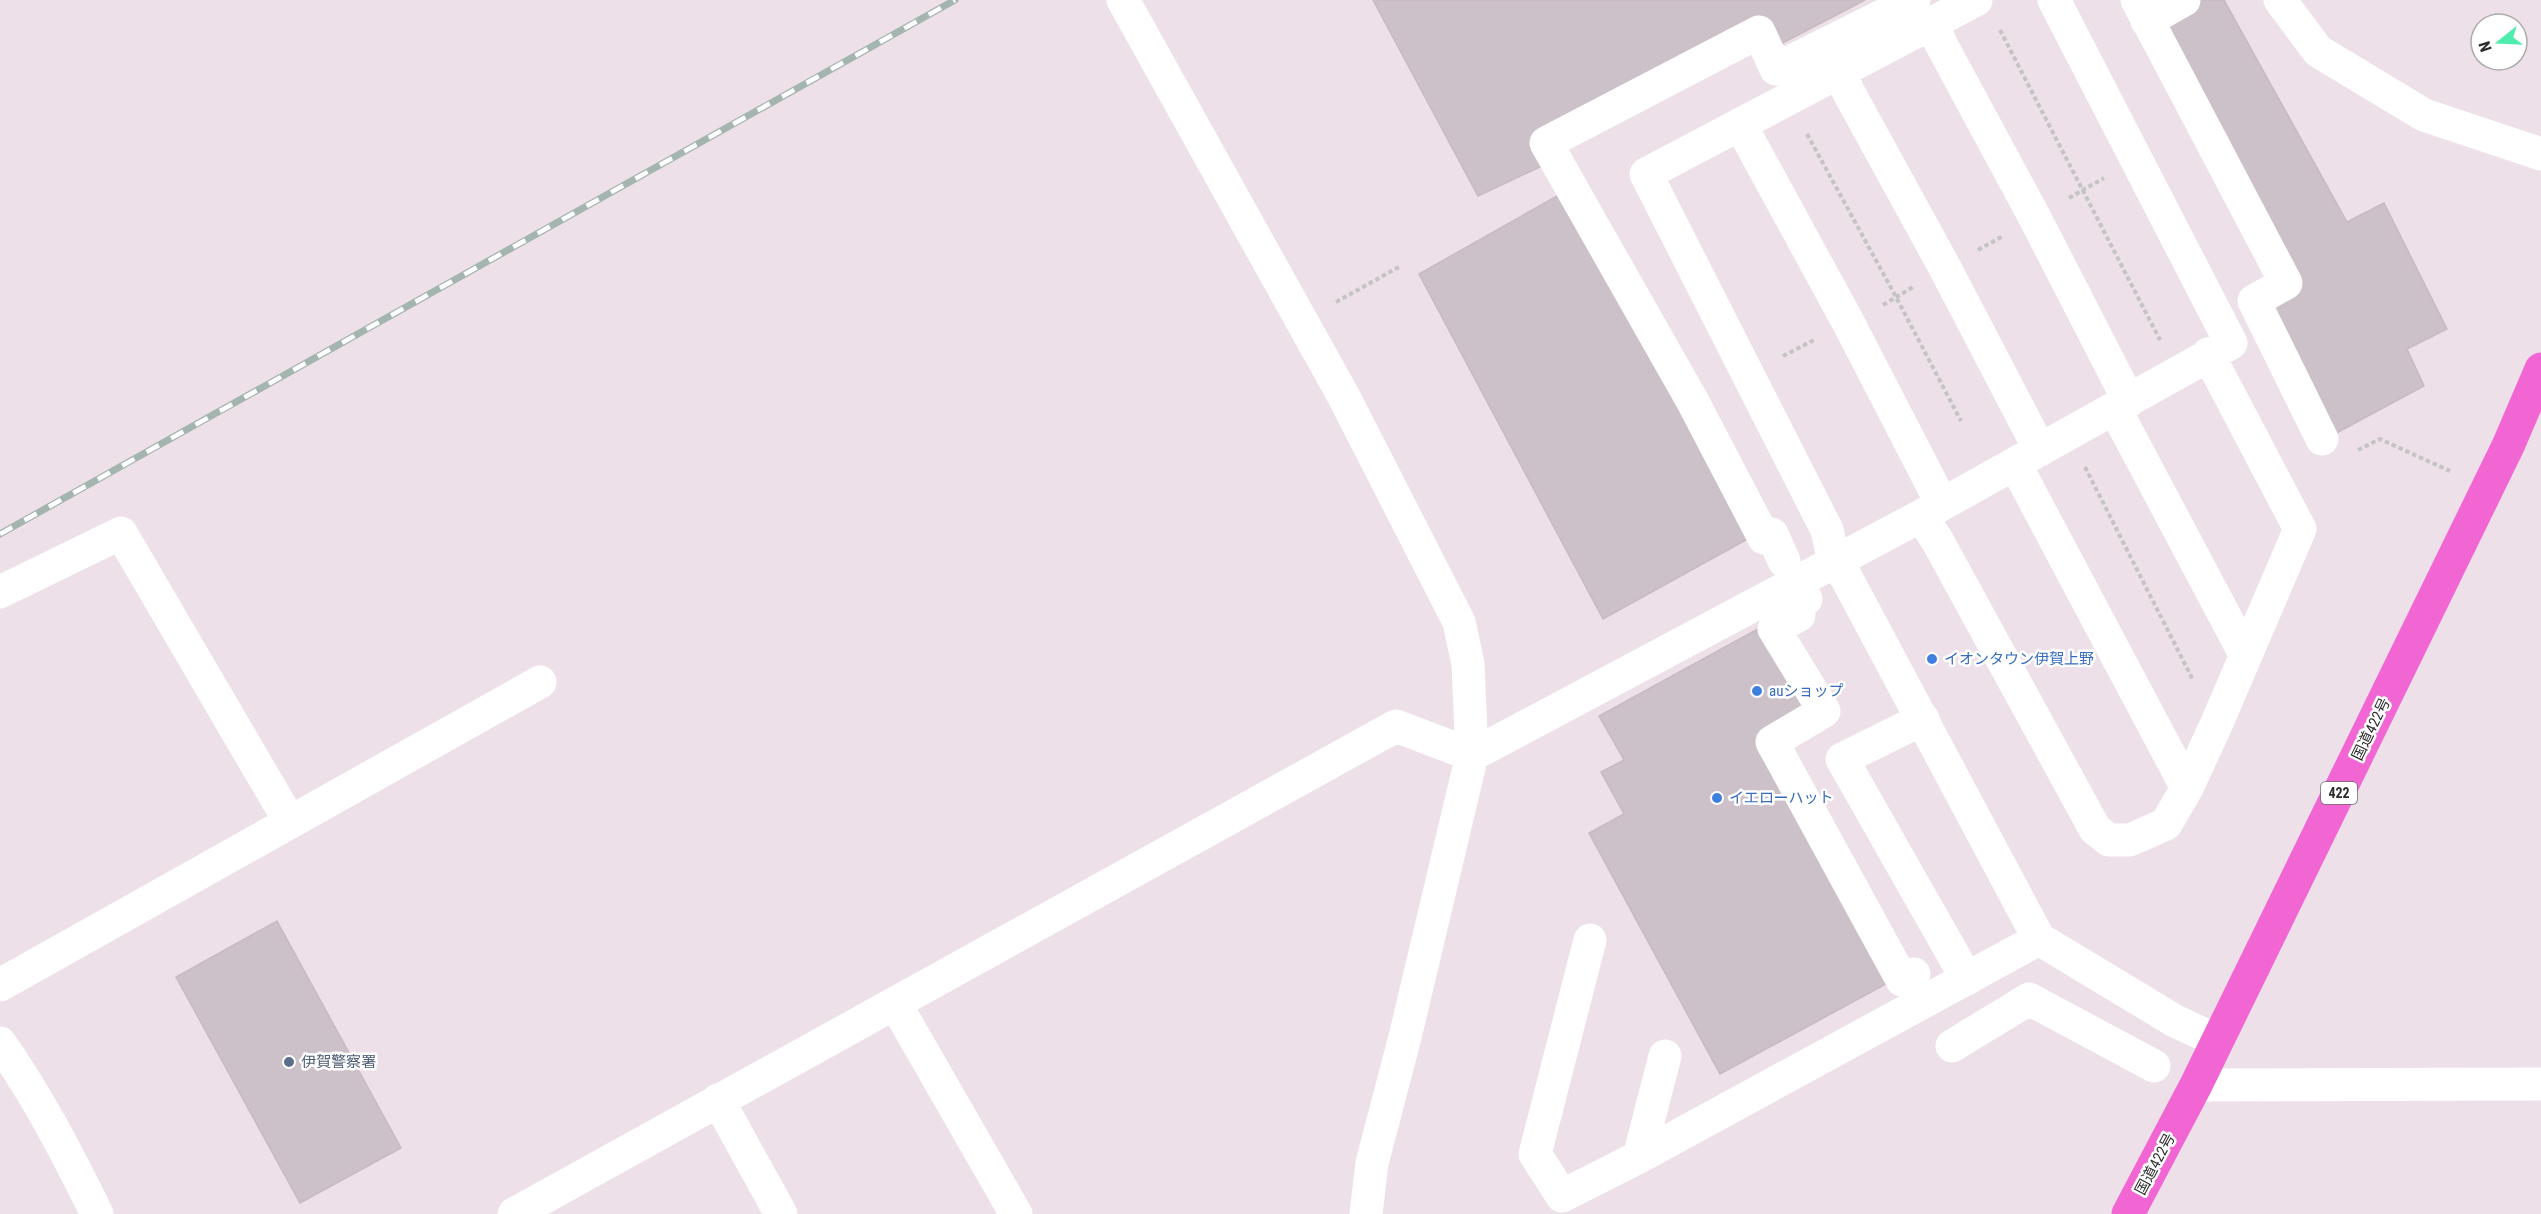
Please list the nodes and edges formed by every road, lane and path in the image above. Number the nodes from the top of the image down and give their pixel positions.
1 (1123, 0) edge
2 (1976, 0) edge
3 (2054, 0) edge
4 (2184, 0) edge
5 (2280, 0) edge
6 (2142, 10) edge
7 (1924, 11) edge
8 (1998, 26) dead end
9 (1841, 72) junction
10 (1740, 124) junction
11 (1803, 126) dead end
12 (2541, 154) edge
13 (2111, 174) dead end
14 (2083, 189) junction
15 (2065, 200) dead end
16 (2010, 233) dead end
17 (1972, 253) dead end
18 (1399, 267) dead end
19 (1923, 282) dead end
20 (1896, 297) junction
21 (1328, 306) dead end
22 (1880, 306) dead end
23 (1824, 335) dead end
24 (2164, 349) dead end
25 (2208, 354) junction
26 (1777, 359) dead end
27 (2541, 369) edge
28 (2122, 405) junction
29 (1961, 421) dead end
30 (2322, 439) dead end
31 (2380, 439) dead end
32 (2027, 457) junction
33 (2082, 461) dead end
34 (2450, 471) dead end
35 (1932, 510) junction
36 (1784, 561) dead end
37 (1834, 561) junction
38 (0, 592) edge
39 (1806, 599) dead end
40 (2245, 654) junction
41 (540, 682) dead end
42 (1923, 719) junction
43 (2216, 725) junction
44 (1472, 755) junction
45 (2187, 788) junction
46 (290, 822) junction
47 (2039, 939) junction
48 (1590, 940) dead end
49 (1914, 974) dead end
50 (1966, 979) junction
51 (0, 985) edge
52 (896, 1005) junction
53 (2218, 1041) junction
54 (0, 1043) edge
55 (1952, 1047) dead end
56 (1665, 1056) dead end
57 (2154, 1066) dead end
58 (2541, 1084) edge
59 (2196, 1085) junction
60 (718, 1100) junction
61 (1639, 1157) junction
62 (97, 1214) edge
63 (514, 1214) edge
64 (781, 1214) edge
65 (1016, 1214) edge
66 (1366, 1214) edge
67 (2128, 1214) edge

1 - 44 street
2 - 7 street
3 - 25 street
4 - 6 street
5 - 12 street
6 - 30 street
7 - 9 street
7 - 28 street
7 - 36 street
8 - 14 path
9 - 10 street
9 - 32 street
10 - 35 street
10 - 37 street
11 - 20 path
13 - 14 path
14 - 15 path
14 - 24 path
16 - 17 path
18 - 21 path
19 - 20 path
20 - 22 path
20 - 29 path
23 - 26 path
25 - 28 street
25 - 40 street
27 - 53 highway, 国道422号 / 422
28 - 32 street
28 - 40 street
31 - 34 path
32 - 35 street
32 - 45 street
33 - 43 path
35 - 37 street
35 - 45 street
37 - 42 street
37 - 44 street
38 - 46 street
39 - 49 street
40 - 43 street
41 - 46 street
42 - 47 street
42 - 50 street
43 - 45 street
44 - 52 street
44 - 66 street
46 - 51 street
47 - 50 street
47 - 53 street
48 - 61 street
50 - 61 street
52 - 60 street
52 - 65 street
53 - 59 highway, 国道422号 / 422
54 - 62 street
55 - 57 street
56 - 61 street
58 - 59 street
59 - 67 highway, 国道422号 / 422
60 - 63 street
60 - 64 street

